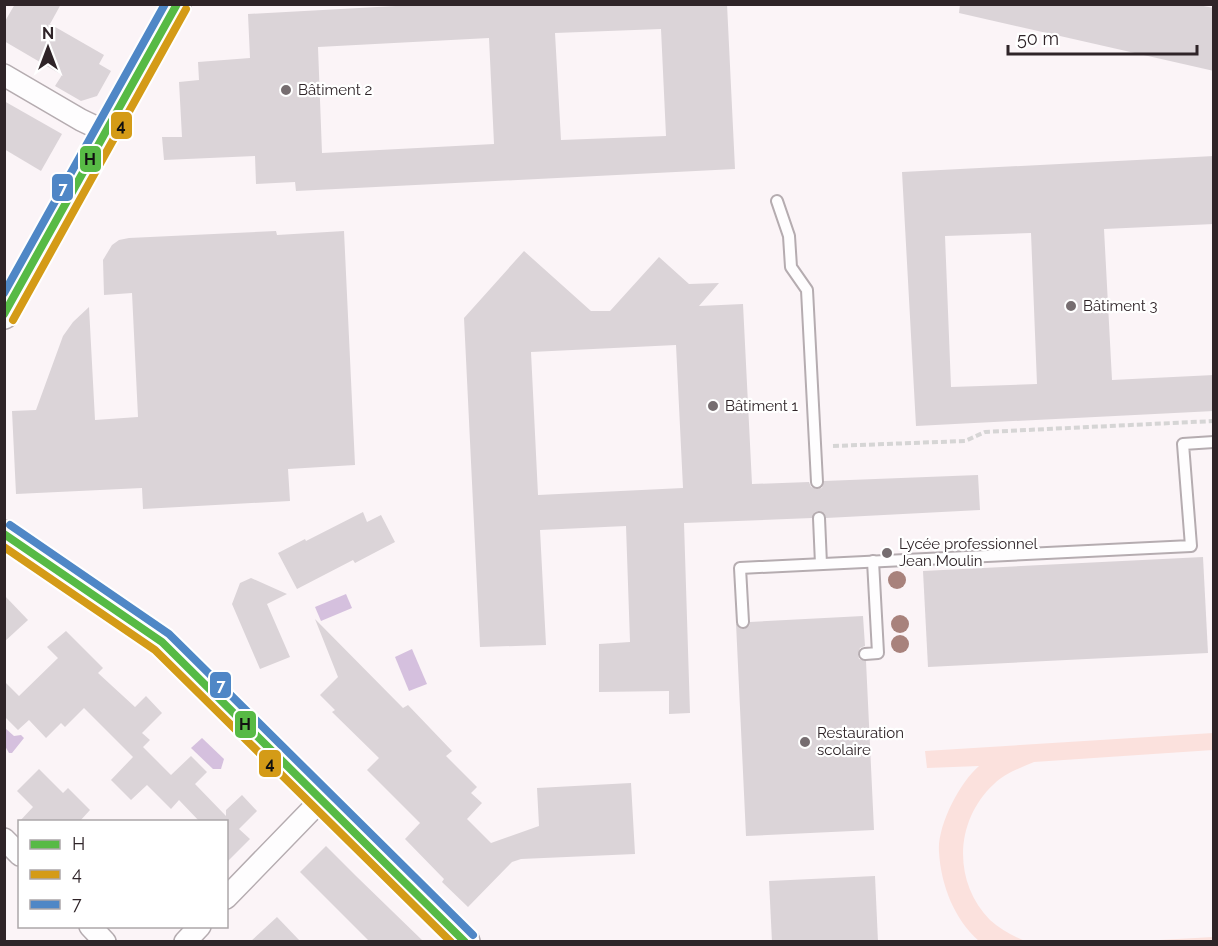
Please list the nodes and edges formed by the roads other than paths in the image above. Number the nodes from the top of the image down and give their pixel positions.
1 (177, 4) edge
2 (4, 75) edge
3 (106, 132) junction
4 (777, 201) dead end
5 (4, 315) edge
6 (1214, 442) edge
7 (817, 482) dead end
8 (819, 518) dead end
9 (4, 534) edge
10 (873, 561) junction
11 (821, 564) junction
12 (743, 622) dead end
13 (865, 654) dead end
14 (322, 799) junction
15 (4, 839) edge
16 (18, 853) edge
17 (228, 896) edge
18 (91, 928) edge
19 (105, 942) edge
20 (466, 942) edge

1 - 3 street
2 - 3 street
3 - 5 street
4 - 7 lane
6 - 10 lane
8 - 11 lane
9 - 14 street
10 - 11 lane
10 - 13 lane
11 - 12 lane
14 - 17 street
14 - 20 street
15 - 16 street
18 - 19 street

